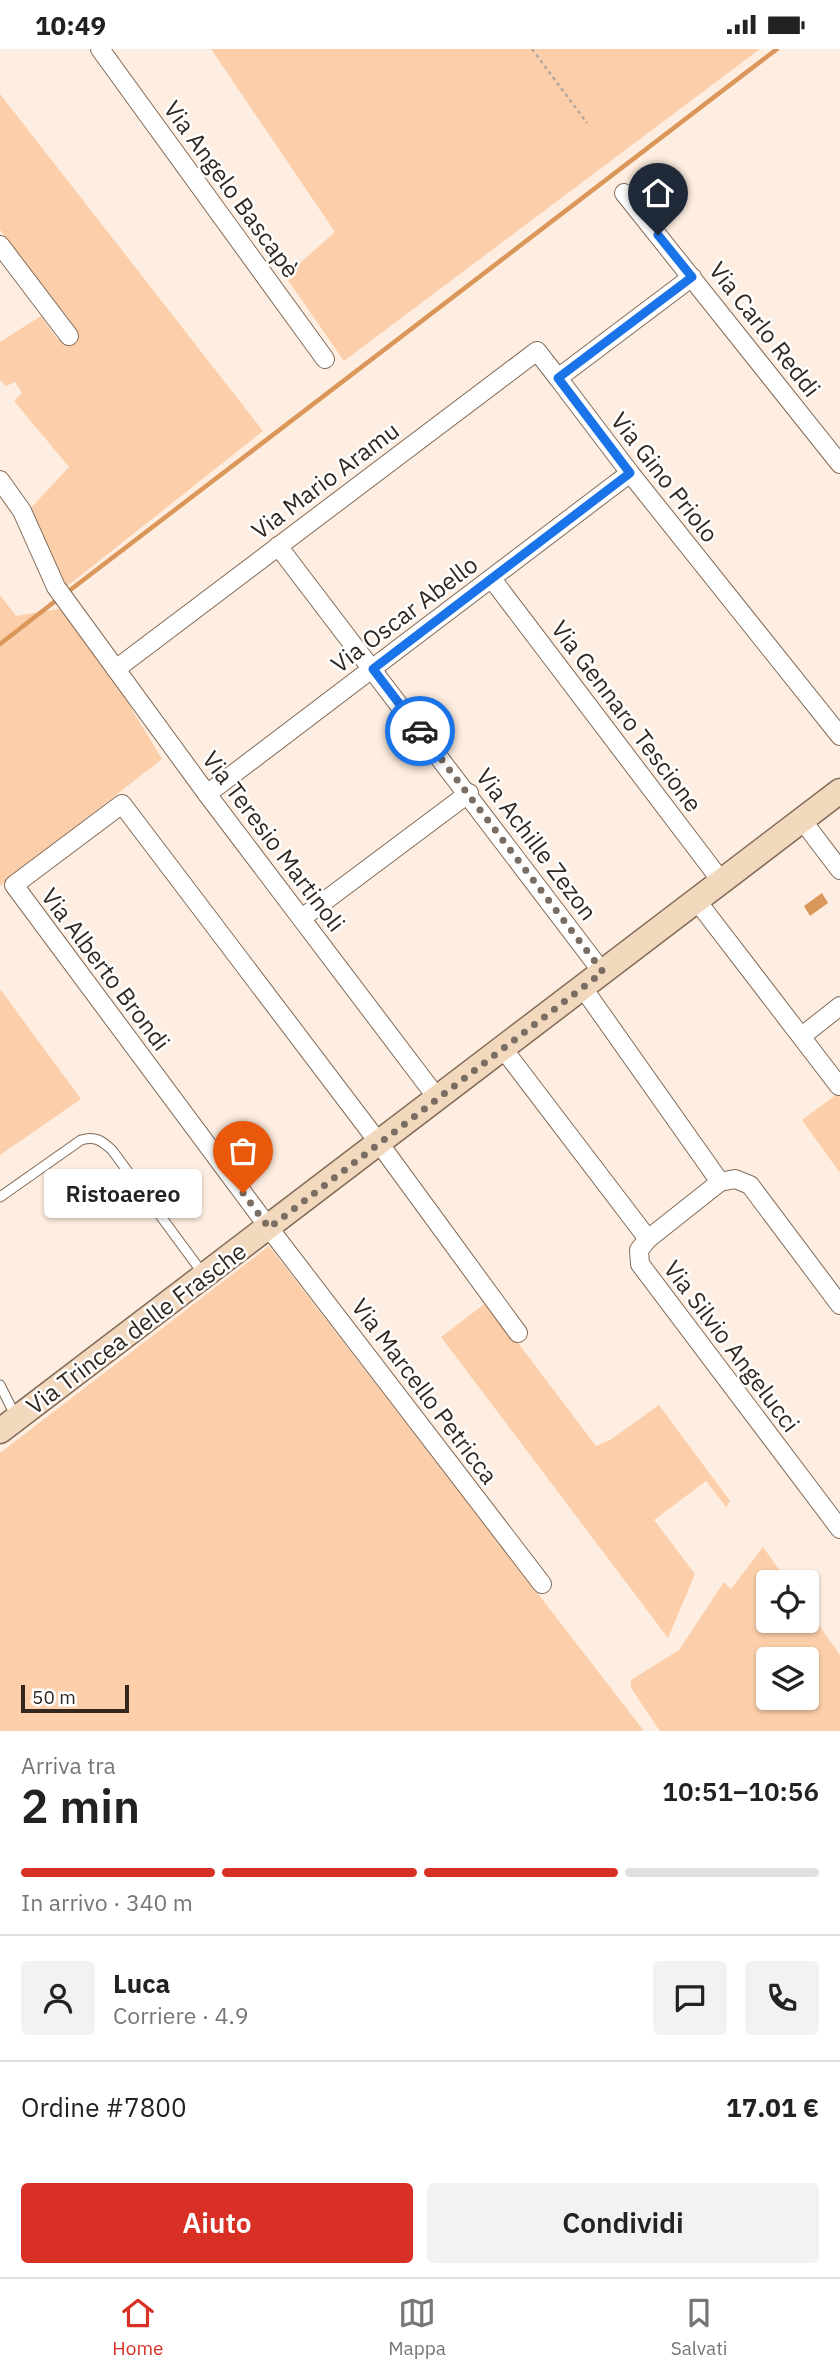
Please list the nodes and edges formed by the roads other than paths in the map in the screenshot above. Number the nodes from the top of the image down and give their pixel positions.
1 (100, 49) edge
2 (624, 193) dead end
3 (0, 245) edge
4 (692, 277) junction
5 (69, 335) dead end
6 (325, 359) dead end
7 (558, 378) junction
8 (840, 464) edge
9 (630, 473) junction
10 (0, 480) edge
11 (278, 546) junction
12 (492, 579) junction
13 (116, 669) junction
14 (373, 669) junction
15 (840, 736) edge
16 (840, 791) edge
17 (468, 793) junction
18 (207, 794) junction
19 (802, 820) junction
20 (840, 870) edge
21 (722, 882) junction
22 (697, 901) junction
23 (302, 918) junction
24 (603, 972) junction
25 (583, 988) junction
26 (840, 1006) edge
27 (802, 1035) junction
28 (503, 1050) junction
29 (839, 1086) edge
30 (438, 1099) junction
31 (379, 1143) junction
32 (720, 1182) junction
33 (0, 1197) edge
34 (269, 1228) junction
35 (648, 1239) junction
36 (205, 1276) junction
37 (840, 1305) edge
38 (518, 1333) dead end
39 (0, 1385) edge
40 (8, 1425) edge
41 (840, 1529) edge
42 (542, 1584) dead end

1 - 6 street, Via Angelo Bascapè
2 - 4 street, Via Carlo Reddi
3 - 5 street
4 - 7 street
4 - 8 street, Via Carlo Reddi
7 - 9 street, Via Gino Priolo
7 - 11 street, Via Mario Aramu
9 - 12 street, Via Oscar Abello
9 - 15 street, Via Gino Priolo
10 - 13 street, Via Teresio Martinoli
11 - 13 street, Via Mario Aramu
11 - 14 street, Via Achille Zezon
12 - 14 street, Via Oscar Abello
12 - 21 street, Via Gennaro Tescione
13 - 18 street, Via Teresio Martinoli
14 - 17 street, Via Achille Zezon
14 - 18 street, Via Oscar Abello
16 - 19 street, Via Trincea delle Frasche
17 - 23 street
17 - 24 street, Via Achille Zezon
18 - 23 street, Via Teresio Martinoli
19 - 20 street
19 - 21 street, Via Trincea delle Frasche
21 - 22 street, Via Trincea delle Frasche
22 - 24 street, Via Trincea delle Frasche
22 - 27 street
23 - 30 street, Via Teresio Martinoli
24 - 25 street, Via Trincea delle Frasche
25 - 28 street, Via Trincea delle Frasche
25 - 32 street
26 - 27 street
27 - 29 street
28 - 30 street, Via Trincea delle Frasche
28 - 35 street
30 - 31 street, Via Trincea delle Frasche
31 - 34 street, Via Trincea delle Frasche
31 - 34 street, Via Alberto Brondi
31 - 38 street
32 - 35 street, Via Silvio Angelucci
32 - 37 street
33 - 36 lane
34 - 36 street, Via Trincea delle Frasche
34 - 42 street, Via Marcello Petricca
35 - 41 street, Via Silvio Angelucci
36 - 40 street, Via Trincea delle Frasche
39 - 40 lane

